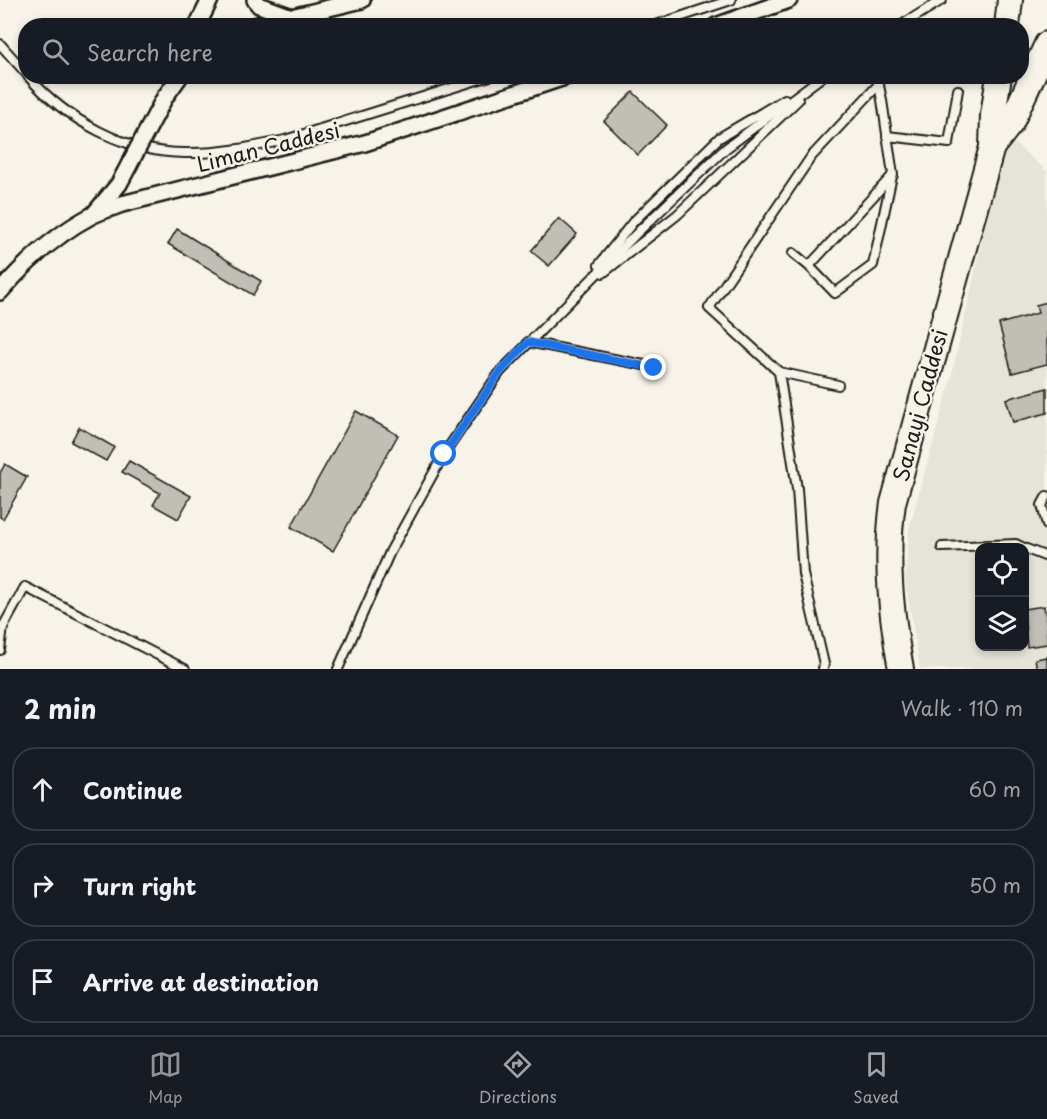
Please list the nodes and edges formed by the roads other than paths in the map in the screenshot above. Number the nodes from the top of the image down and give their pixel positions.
1 (210, 0) edge
2 (255, 0) edge
3 (362, 0) edge
4 (731, 0) edge
5 (789, 0) edge
6 (942, 0) edge
7 (1010, 0) edge
8 (289, 16) junction
9 (201, 18) edge
10 (282, 18) edge
11 (677, 18) edge
12 (738, 18) edge
13 (913, 18) edge
14 (1008, 18) edge
15 (0, 44) edge
16 (1047, 44) edge
17 (18, 65) edge
18 (37, 84) edge
19 (171, 84) edge
20 (174, 84) edge
21 (464, 84) edge
22 (544, 84) edge
23 (810, 84) edge
24 (813, 84) edge
25 (815, 84) edge
26 (875, 84) edge
27 (879, 84) edge
28 (998, 84) edge
29 (1029, 84) edge
30 (1029, 84) edge
31 (958, 90) dead end
32 (165, 97) junction
33 (887, 136) junction
34 (992, 147) junction
35 (892, 175) junction
36 (93, 215) junction
37 (793, 253) dead end
38 (809, 266) junction
39 (580, 290) junction
40 (0, 292) edge
41 (528, 342) junction
42 (654, 368) dead end
43 (779, 372) junction
44 (838, 385) dead end
45 (1047, 496) edge
46 (1047, 525) edge
47 (975, 546) edge
48 (942, 547) dead end
49 (1029, 550) edge
50 (1047, 557) edge
51 (0, 650) edge
52 (185, 669) edge
53 (338, 669) edge
54 (823, 669) edge
55 (901, 669) edge

1 - 9 street
2 - 8 street
3 - 8 street
4 - 11 lane
5 - 12 street
6 - 13 lane
7 - 14 main road
8 - 10 street
15 - 17 lane
16 - 30 main road
18 - 21 lane
19 - 32 street
20 - 32 street
22 - 36 street, Liman Caddesi
23 - 39 lane
24 - 39 lane
25 - 39 lane
26 - 43 lane
27 - 33 lane
28 - 34 main road
29 - 34 main road
31 - 33 lane
32 - 36 street, bridge
33 - 35 lane
34 - 55 main road, Sanayi Caddesi
35 - 38 lane
35 - 38 lane
36 - 40 street, Liman Caddesi
37 - 38 lane
39 - 41 lane
41 - 42 lane
41 - 53 lane
43 - 44 lane
43 - 54 lane
45 - 46 lane
47 - 48 lane
49 - 50 lane
51 - 52 lane

